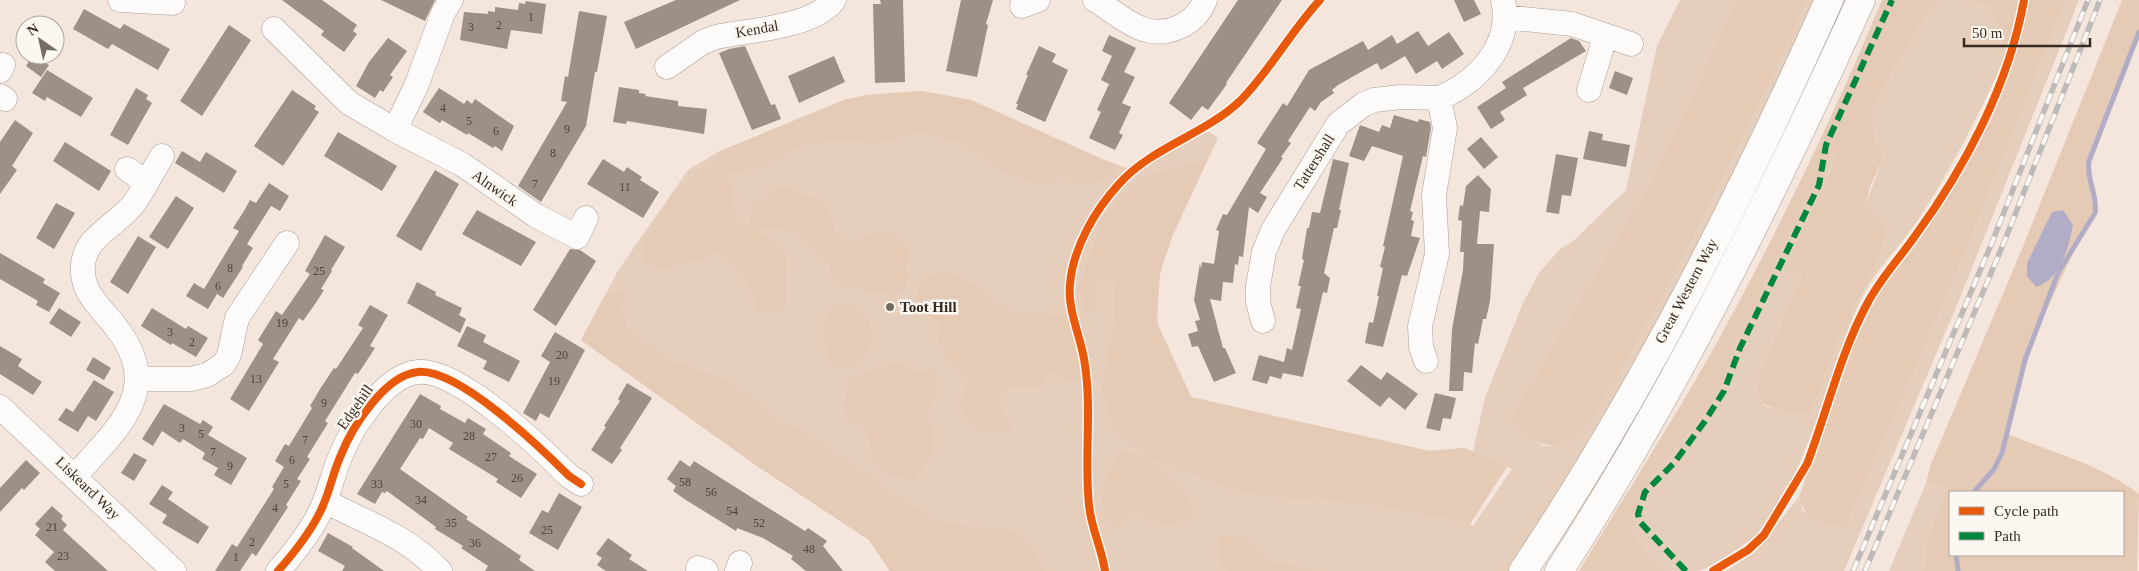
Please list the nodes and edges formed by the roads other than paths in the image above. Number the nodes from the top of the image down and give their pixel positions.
1 (120, 0) edge
2 (451, 0) edge
3 (834, 0) edge
4 (1095, 0) edge
5 (1205, 0) edge
6 (1829, 0) edge
7 (1861, 0) edge
8 (172, 9) edge
9 (1504, 9) edge
10 (1605, 37) junction
11 (277, 43) dead end
12 (1631, 44) dead end
13 (678, 67) dead end
14 (1589, 90) dead end
15 (1439, 98) junction
16 (395, 130) junction
17 (162, 156) dead end
18 (586, 218) dead end
19 (287, 243) dead end
20 (1255, 310) dead end
21 (1426, 361) dead end
22 (137, 379) junction
23 (0, 407) edge
24 (75, 476) junction
25 (581, 484) dead end
26 (325, 501) junction
27 (174, 571) edge
28 (278, 571) edge
29 (440, 571) edge
30 (1523, 571) edge
31 (1559, 571) edge

1 - 8 street
2 - 16 street
3 - 13 street, Kendal
4 - 5 street
6 - 30 main road, Great Western Way
7 - 31 main road, Great Western Way
9 - 10 street, Tattershall
9 - 15 street, Tattershall
10 - 12 street, Tattershall
10 - 14 street
11 - 16 street, Alnwick
15 - 20 street, Tattershall
15 - 21 street
16 - 18 street, Alnwick
17 - 22 street
19 - 22 street
22 - 24 street
23 - 24 street, Liskeard Way
24 - 27 street, Liskeard Way
25 - 26 street, Edgehill
26 - 28 street, Edgehill
26 - 29 street

